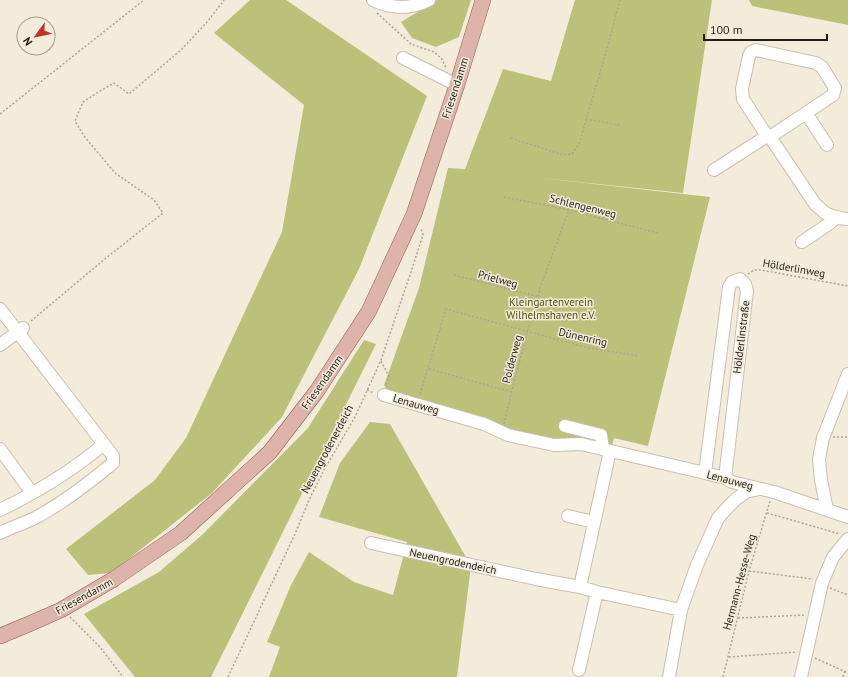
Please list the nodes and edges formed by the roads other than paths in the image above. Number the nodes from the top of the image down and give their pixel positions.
1 (429, 0) edge
2 (483, 0) edge
3 (374, 5) edge
4 (403, 58) dead end
5 (457, 85) junction
6 (806, 113) junction
7 (768, 136) junction
8 (827, 145) dead end
9 (714, 170) dead end
10 (842, 218) edge
11 (802, 242) dead end
12 (0, 309) edge
13 (21, 329) junction
14 (0, 345) edge
15 (848, 374) edge
16 (384, 395) road end
17 (565, 426) dead end
18 (104, 444) junction
19 (0, 449) edge
20 (606, 450) junction
21 (705, 473) junction
22 (728, 480) junction
23 (760, 488) junction
24 (32, 493) junction
25 (728, 507) junction
26 (0, 510) edge
27 (827, 510) junction
28 (568, 516) dead end
29 (848, 517) edge
30 (594, 522) junction
31 (0, 533) edge
32 (844, 537) edge
33 (371, 543) dead end
34 (580, 587) junction
35 (597, 592) junction
36 (681, 610) junction
37 (0, 636) edge
38 (579, 670) dead end
39 (669, 677) edge
40 (801, 677) edge

1 - 3 street
2 - 5 main road, Friesendamm
4 - 5 street
5 - 37 main road, Friesendamm
6 - 7 street
6 - 7 street
6 - 8 street
7 - 9 street
7 - 10 street
10 - 11 street
12 - 13 street
13 - 14 street
13 - 18 street
15 - 27 street
16 - 20 street, Lenauweg
17 - 20 street
18 - 24 street
18 - 31 street
19 - 24 street
20 - 21 street, Lenauweg
20 - 30 street
21 - 22 street, Lenauweg
21 - 22 street, Hölderlinstraße
22 - 23 street, Lenauweg
22 - 25 street, Hölderlinstraße
23 - 25 street
23 - 27 street, Lenauweg
24 - 26 street
25 - 36 street
27 - 29 street, Lenauweg
28 - 30 street
30 - 34 street
32 - 40 street
33 - 34 street, Neuengrodendeich
34 - 35 street, Neuengrodendeich
35 - 36 street, Neuengrodendeich
35 - 38 street
36 - 39 street

